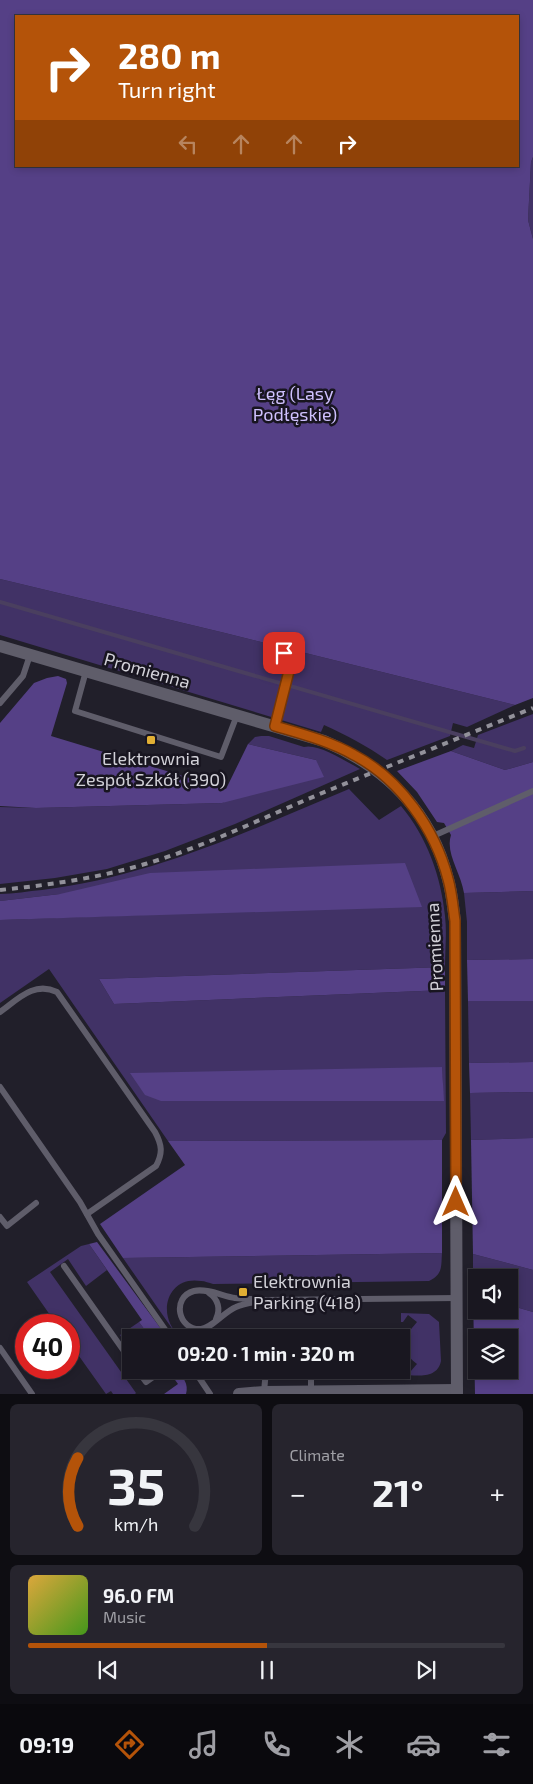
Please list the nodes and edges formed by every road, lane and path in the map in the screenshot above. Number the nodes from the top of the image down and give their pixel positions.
1 (278, 639) dead end
2 (0, 646) edge
3 (30, 655) junction
4 (86, 671) junction
5 (0, 703) edge
6 (237, 715) junction
7 (275, 726) junction
8 (533, 791) edge
9 (431, 837) junction
10 (0, 1012) edge
11 (0, 1087) edge
12 (36, 1203) dead end
13 (87, 1214) junction
14 (0, 1216) edge
15 (3, 1228) edge
16 (64, 1266) dead end
17 (208, 1292) junction
18 (456, 1298) junction
19 (266, 1300) junction
20 (216, 1320) junction
21 (165, 1329) edge
22 (0, 1348) edge
23 (122, 1348) edge
24 (200, 1379) edge
25 (265, 1379) edge
26 (311, 1379) edge
27 (311, 1391) junction
28 (209, 1392) edge
29 (264, 1392) junction
30 (457, 1392) edge
31 (32, 1394) edge
32 (201, 1394) edge
33 (239, 1394) edge

1 - 7 lane
2 - 3 street, Promienna
3 - 4 street, Promienna
3 - 5 lane
4 - 6 street, Promienna
4 - 6 lane
6 - 7 street, Promienna
7 - 9 street, Promienna
8 - 9 lane
9 - 18 street, Promienna
10 - 13 lane
11 - 13 lane
12 - 15 lane
13 - 21 lane
14 - 15 lane
16 - 23 lane
17 - 19 lane
17 - 20 lane
17 - 20 lane
18 - 19 lane
18 - 30 street, Promienna
19 - 20 lane
22 - 31 lane
24 - 28 lane
25 - 29 lane
26 - 27 lane
27 - 29 street
27 - 30 street
28 - 32 lane
29 - 33 street

